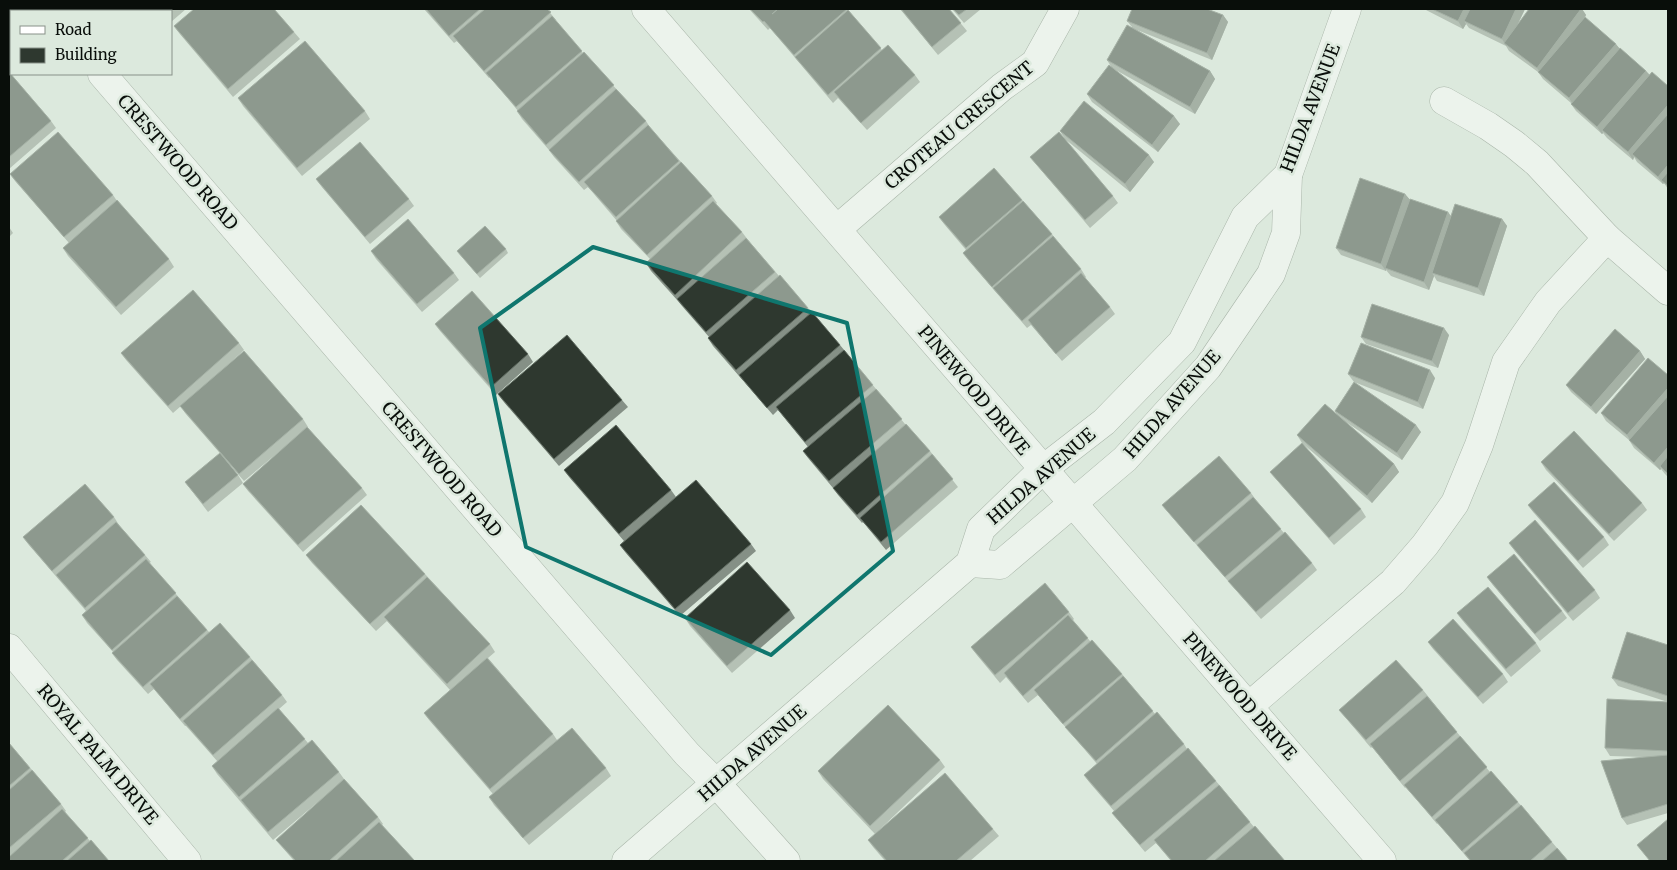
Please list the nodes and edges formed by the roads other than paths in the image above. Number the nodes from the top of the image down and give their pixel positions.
1 (646, 9) edge
2 (1064, 9) edge
3 (1347, 9) edge
4 (103, 75) edge
5 (1444, 102) dead end
6 (1288, 174) junction
7 (837, 229) junction
8 (1607, 238) junction
9 (1668, 291) edge
10 (1042, 470) junction
11 (1072, 504) junction
12 (970, 563) junction
13 (9, 648) edge
14 (1249, 706) junction
15 (716, 783) junction
16 (187, 861) edge
17 (626, 861) edge
18 (786, 861) edge
19 (1382, 861) edge

1 - 7 street, PINEWOOD DRIVE
2 - 7 street, CROTEAU CRESCENT
3 - 6 street, HILDA AVENUE
4 - 15 street, CRESTWOOD ROAD
5 - 8 street
6 - 10 street, HILDA AVENUE
6 - 11 street, HILDA AVENUE
7 - 10 street, PINEWOOD DRIVE
8 - 9 street
8 - 14 street
10 - 11 street, PINEWOOD DRIVE
10 - 12 street, HILDA AVENUE
11 - 12 street, HILDA AVENUE
11 - 14 street, PINEWOOD DRIVE
12 - 15 street, HILDA AVENUE
13 - 16 street, ROYAL PALM DRIVE
14 - 19 street, PINEWOOD DRIVE
15 - 17 street, HILDA AVENUE
15 - 18 street, CRESTWOOD ROAD

